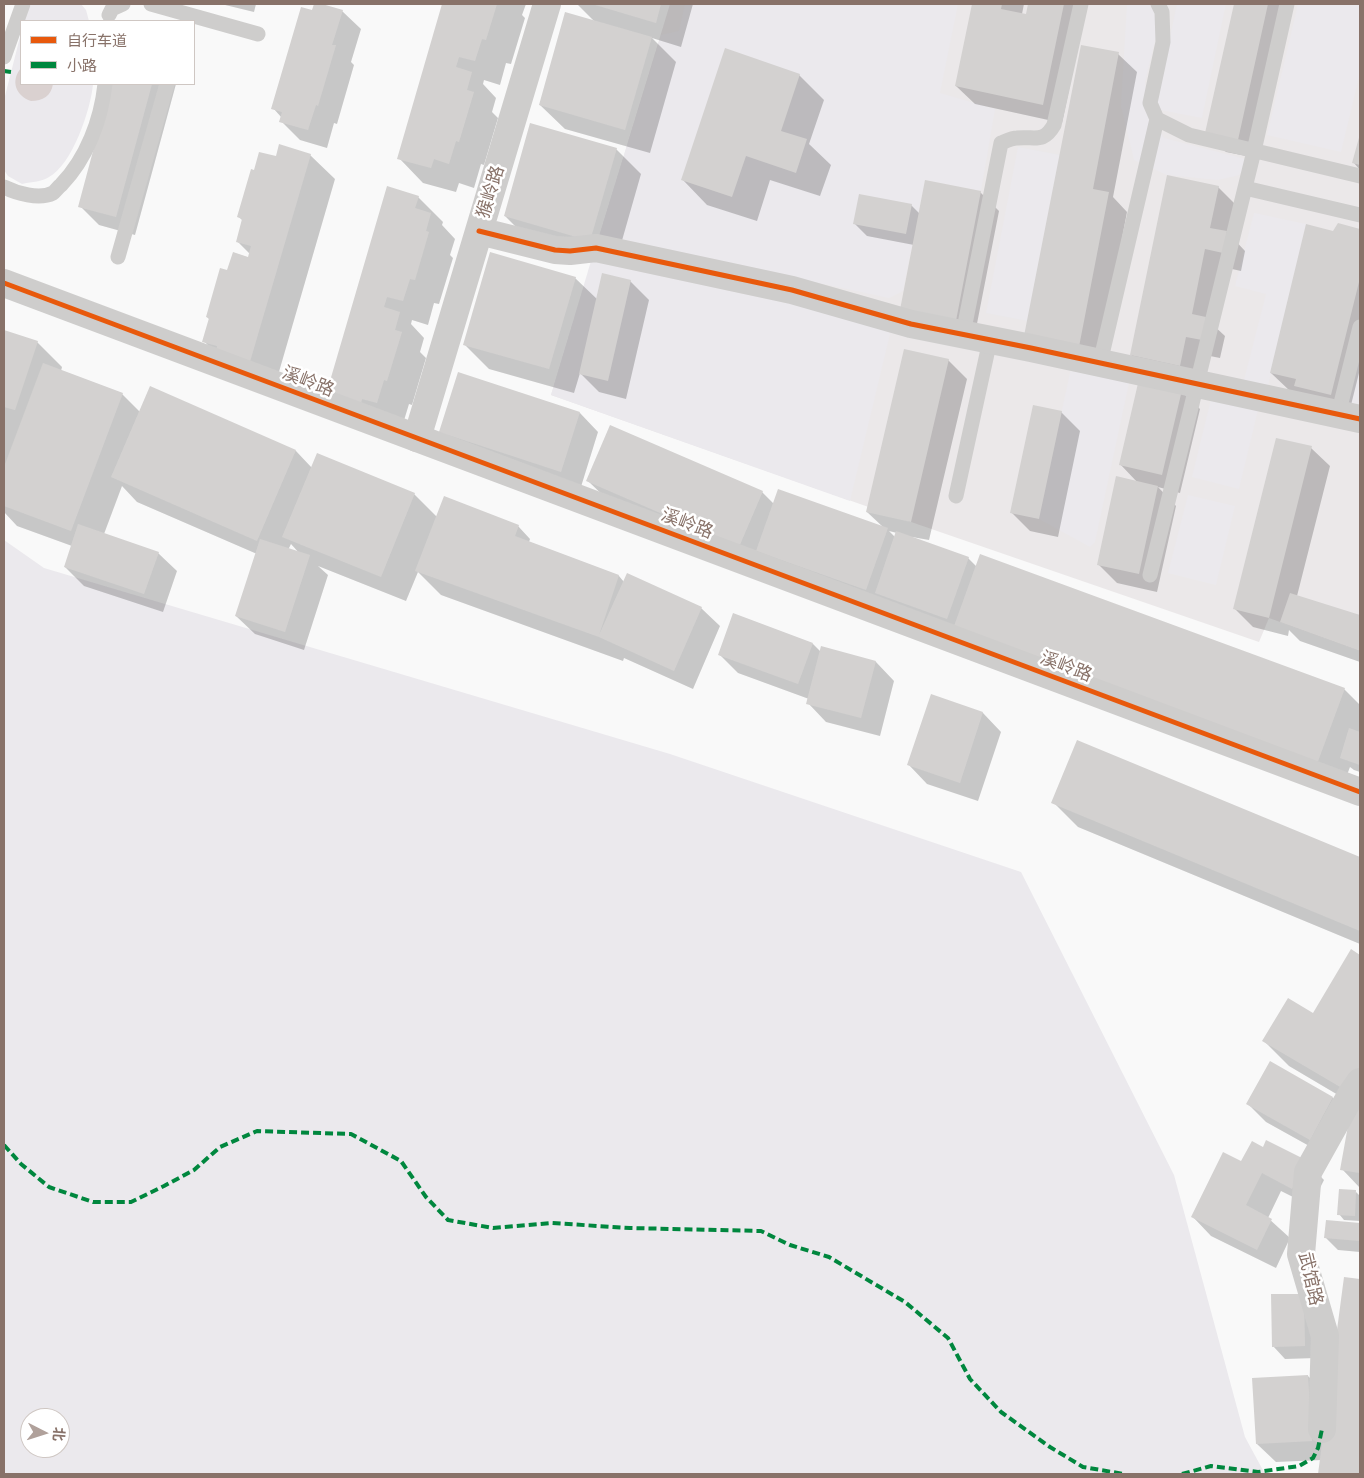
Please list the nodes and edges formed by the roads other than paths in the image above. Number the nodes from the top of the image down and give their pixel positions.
1 (23, 4) edge
2 (124, 4) edge
3 (151, 4) edge
4 (547, 4) edge
5 (1081, 4) edge
6 (1158, 4) edge
7 (1287, 4) edge
8 (107, 13) edge
9 (185, 18) edge
10 (195, 20) edge
11 (258, 34) dead end
12 (4, 57) edge
13 (105, 85) edge
14 (167, 85) edge
15 (1157, 119) junction
16 (1254, 151) junction
17 (1360, 176) edge
18 (4, 188) edge
19 (1245, 188) junction
20 (1360, 215) edge
21 (479, 231) junction
22 (118, 257) dead end
23 (4, 282) edge
24 (1360, 327) edge
25 (963, 334) junction
26 (990, 340) junction
27 (1100, 363) junction
28 (1198, 384) junction
29 (1349, 417) edge
30 (417, 438) junction
31 (956, 496) dead end
32 (1150, 575) dead end
33 (1360, 792) edge
34 (1360, 1082) edge
35 (1322, 1429) dead end

1 - 12 lane
2 - 8 lane
3 - 9 lane
4 - 21 street, 猴岭路
5 - 25 lane
6 - 15 lane
7 - 16 lane
10 - 11 lane
13 - 18 lane
14 - 22 lane
15 - 16 lane
15 - 27 lane
16 - 17 lane
16 - 19 lane
19 - 20 lane
19 - 28 lane
21 - 25 street
21 - 30 street, 猴岭路
23 - 30 street, 溪岭路
24 - 29 lane
25 - 26 street
26 - 27 street
26 - 31 lane
27 - 28 street
28 - 29 street
28 - 32 lane
30 - 33 street, 溪岭路
34 - 35 street, 武馆路

